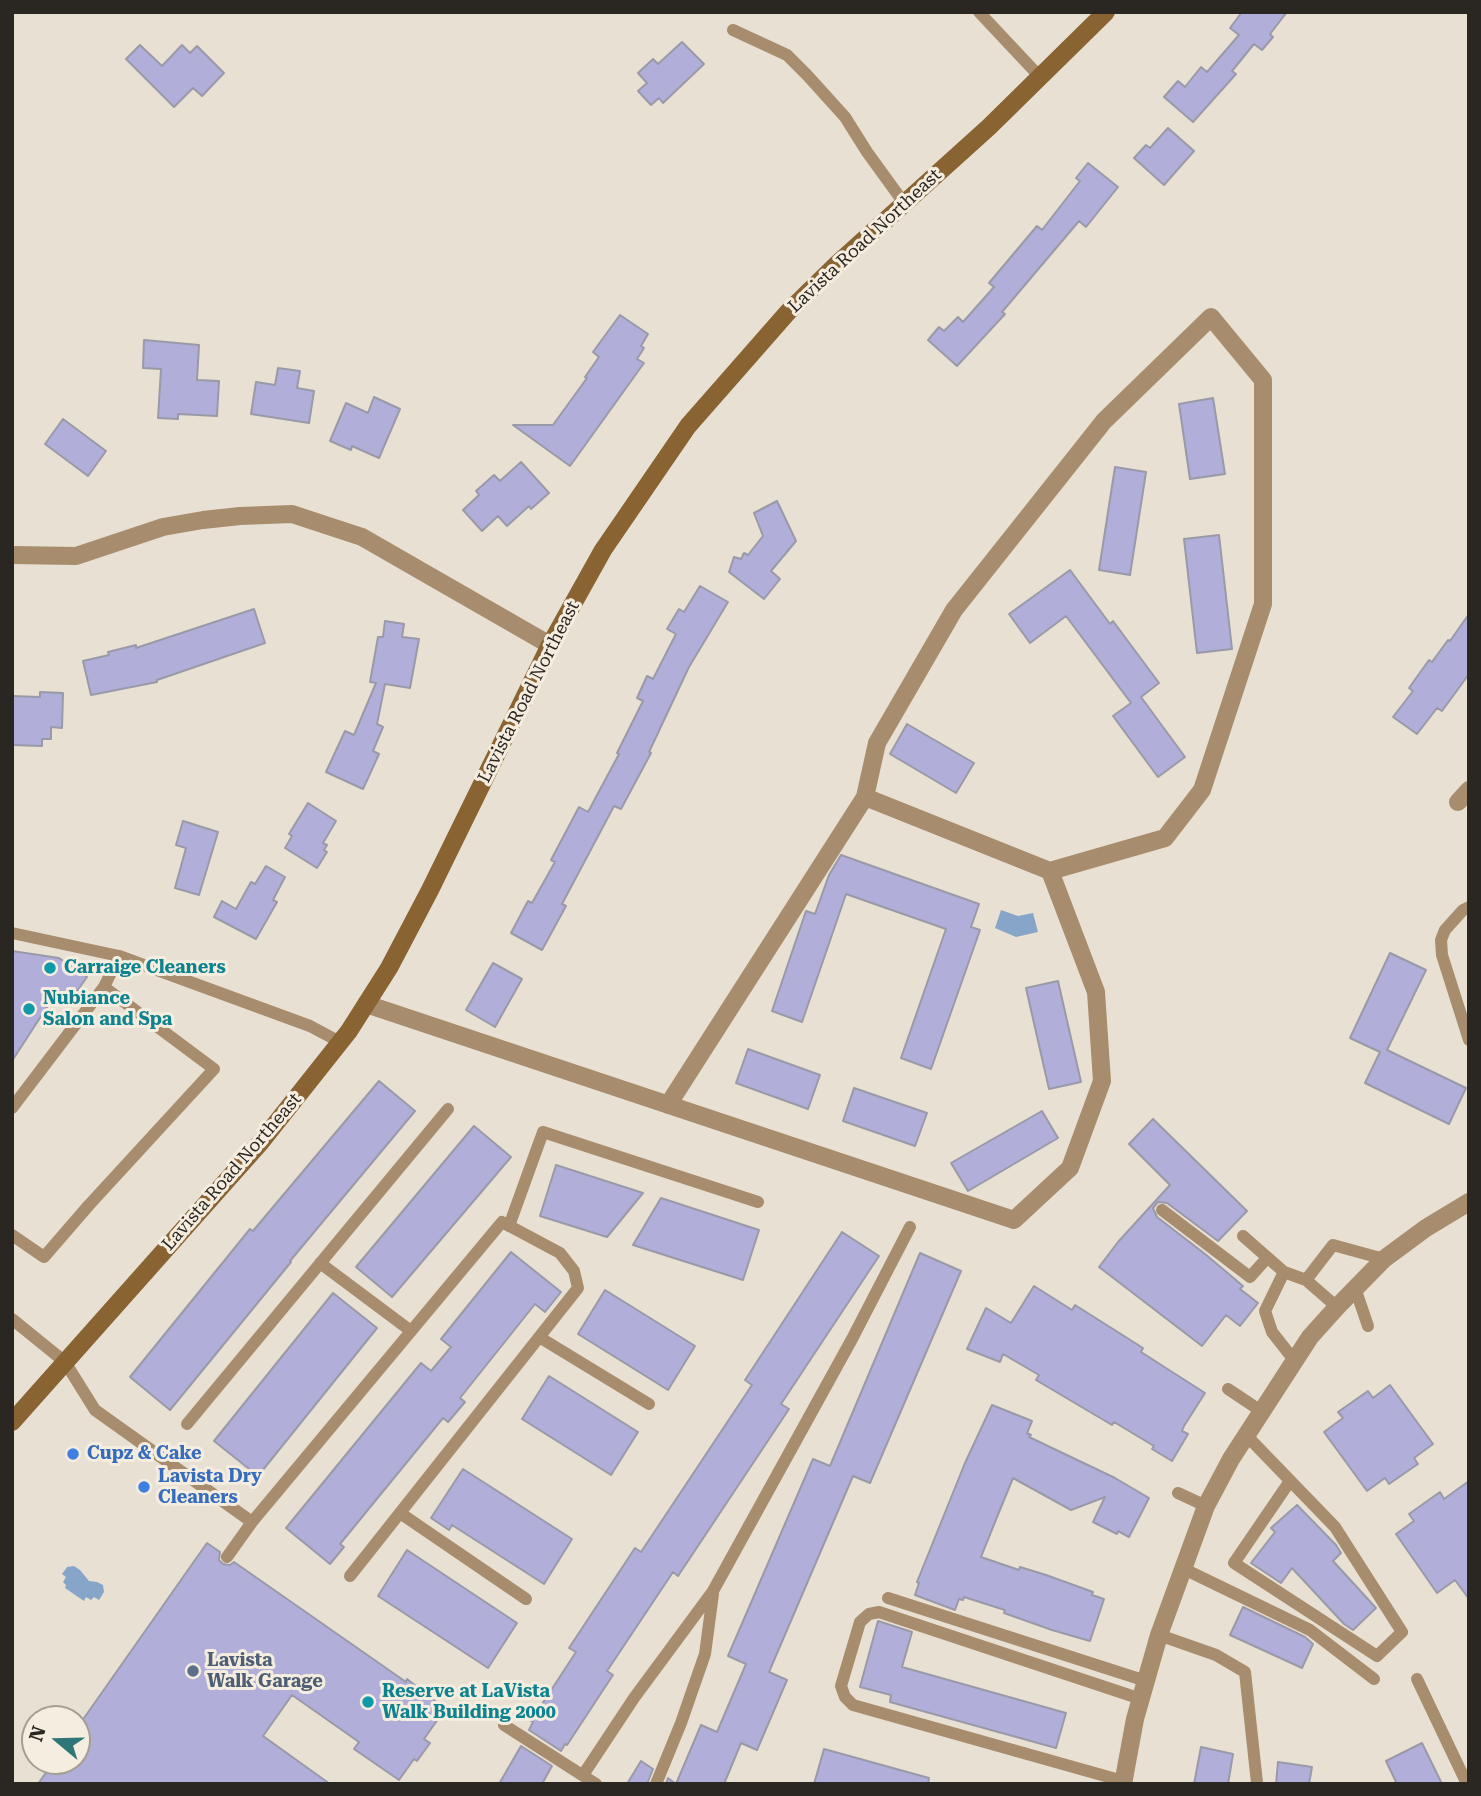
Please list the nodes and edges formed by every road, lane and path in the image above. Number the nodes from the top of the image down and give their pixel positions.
1 (979, 12) edge
2 (1106, 12) edge
3 (733, 30) dead end
4 (1040, 77) junction
5 (904, 203) junction
6 (12, 555) edge
7 (550, 645) junction
8 (865, 797) junction
9 (1050, 871) junction
10 (1469, 907) edge
11 (12, 933) edge
12 (119, 956) junction
13 (104, 987) junction
14 (366, 1004) junction
15 (1469, 1040) edge
16 (340, 1042) junction
17 (668, 1105) junction
18 (12, 1108) edge
19 (448, 1109) dead end
20 (758, 1202) dead end
21 (1469, 1202) edge
22 (1162, 1210) dead end
23 (509, 1226) junction
24 (910, 1227) dead end
25 (12, 1235) edge
26 (1243, 1237) dead end
27 (1267, 1258) junction
28 (1384, 1259) junction
29 (320, 1263) junction
30 (1284, 1272) junction
31 (1306, 1280) junction
32 (1355, 1288) junction
33 (1337, 1307) junction
34 (12, 1319) edge
35 (1368, 1325) dead end
36 (411, 1331) junction
37 (539, 1337) junction
38 (1294, 1360) junction
39 (65, 1362) junction
40 (1228, 1389) dead end
41 (649, 1404) dead end
42 (1261, 1411) junction
43 (12, 1422) edge
44 (187, 1424) dead end
45 (1246, 1435) junction
46 (1290, 1481) junction
47 (1178, 1493) dead end
48 (1206, 1506) junction
49 (400, 1513) junction
50 (252, 1522) junction
51 (227, 1557) dead end
52 (1184, 1569) junction
53 (350, 1576) dead end
54 (713, 1591) junction
55 (888, 1598) dead end
56 (526, 1599) dead end
57 (1159, 1635) junction
58 (1374, 1679) dead end
59 (1418, 1679) dead end
60 (1146, 1681) junction
61 (1141, 1699) junction
62 (504, 1725) dead end
63 (583, 1775) junction
64 (1123, 1782) edge
65 (1257, 1783) edge
66 (596, 1784) edge
67 (656, 1784) edge
68 (1466, 1784) edge

1 - 4 lane
2 - 4 main road, Lavista Road Northeast
3 - 5 lane
4 - 5 main road, Lavista Road Northeast
5 - 7 main road, Lavista Road Northeast
6 - 7 street
7 - 14 main road, Lavista Road Northeast
8 - 9 street
8 - 9 street
8 - 17 street
9 - 17 street
10 - 15 lane
11 - 12 lane
12 - 13 lane
12 - 16 lane
13 - 18 lane
13 - 25 lane
14 - 16 main road, Lavista Road Northeast
14 - 17 street
16 - 39 main road, Lavista Road Northeast
19 - 29 lane
20 - 23 lane
21 - 28 street
22 - 27 lane
23 - 36 lane
23 - 37 lane
24 - 54 lane
26 - 27 lane
27 - 30 lane
28 - 31 lane
28 - 32 street
29 - 36 lane
29 - 44 lane
30 - 31 lane
30 - 38 lane
31 - 33 lane
32 - 33 street
32 - 35 lane
33 - 38 street
34 - 39 lane
36 - 50 lane
37 - 41 lane
37 - 49 lane
38 - 42 street
39 - 43 main road, Lavista Road Northeast
39 - 50 lane
40 - 42 lane
42 - 45 street
45 - 46 lane
45 - 48 street
46 - 46 lane
47 - 48 lane
48 - 52 street
49 - 53 lane
49 - 56 lane
50 - 51 lane
52 - 57 street
52 - 58 lane
54 - 63 lane
54 - 67 lane
55 - 60 lane
57 - 60 street
57 - 65 lane
59 - 68 lane
60 - 61 street
61 - 64 street
61 - 64 lane
62 - 63 lane
63 - 66 lane

